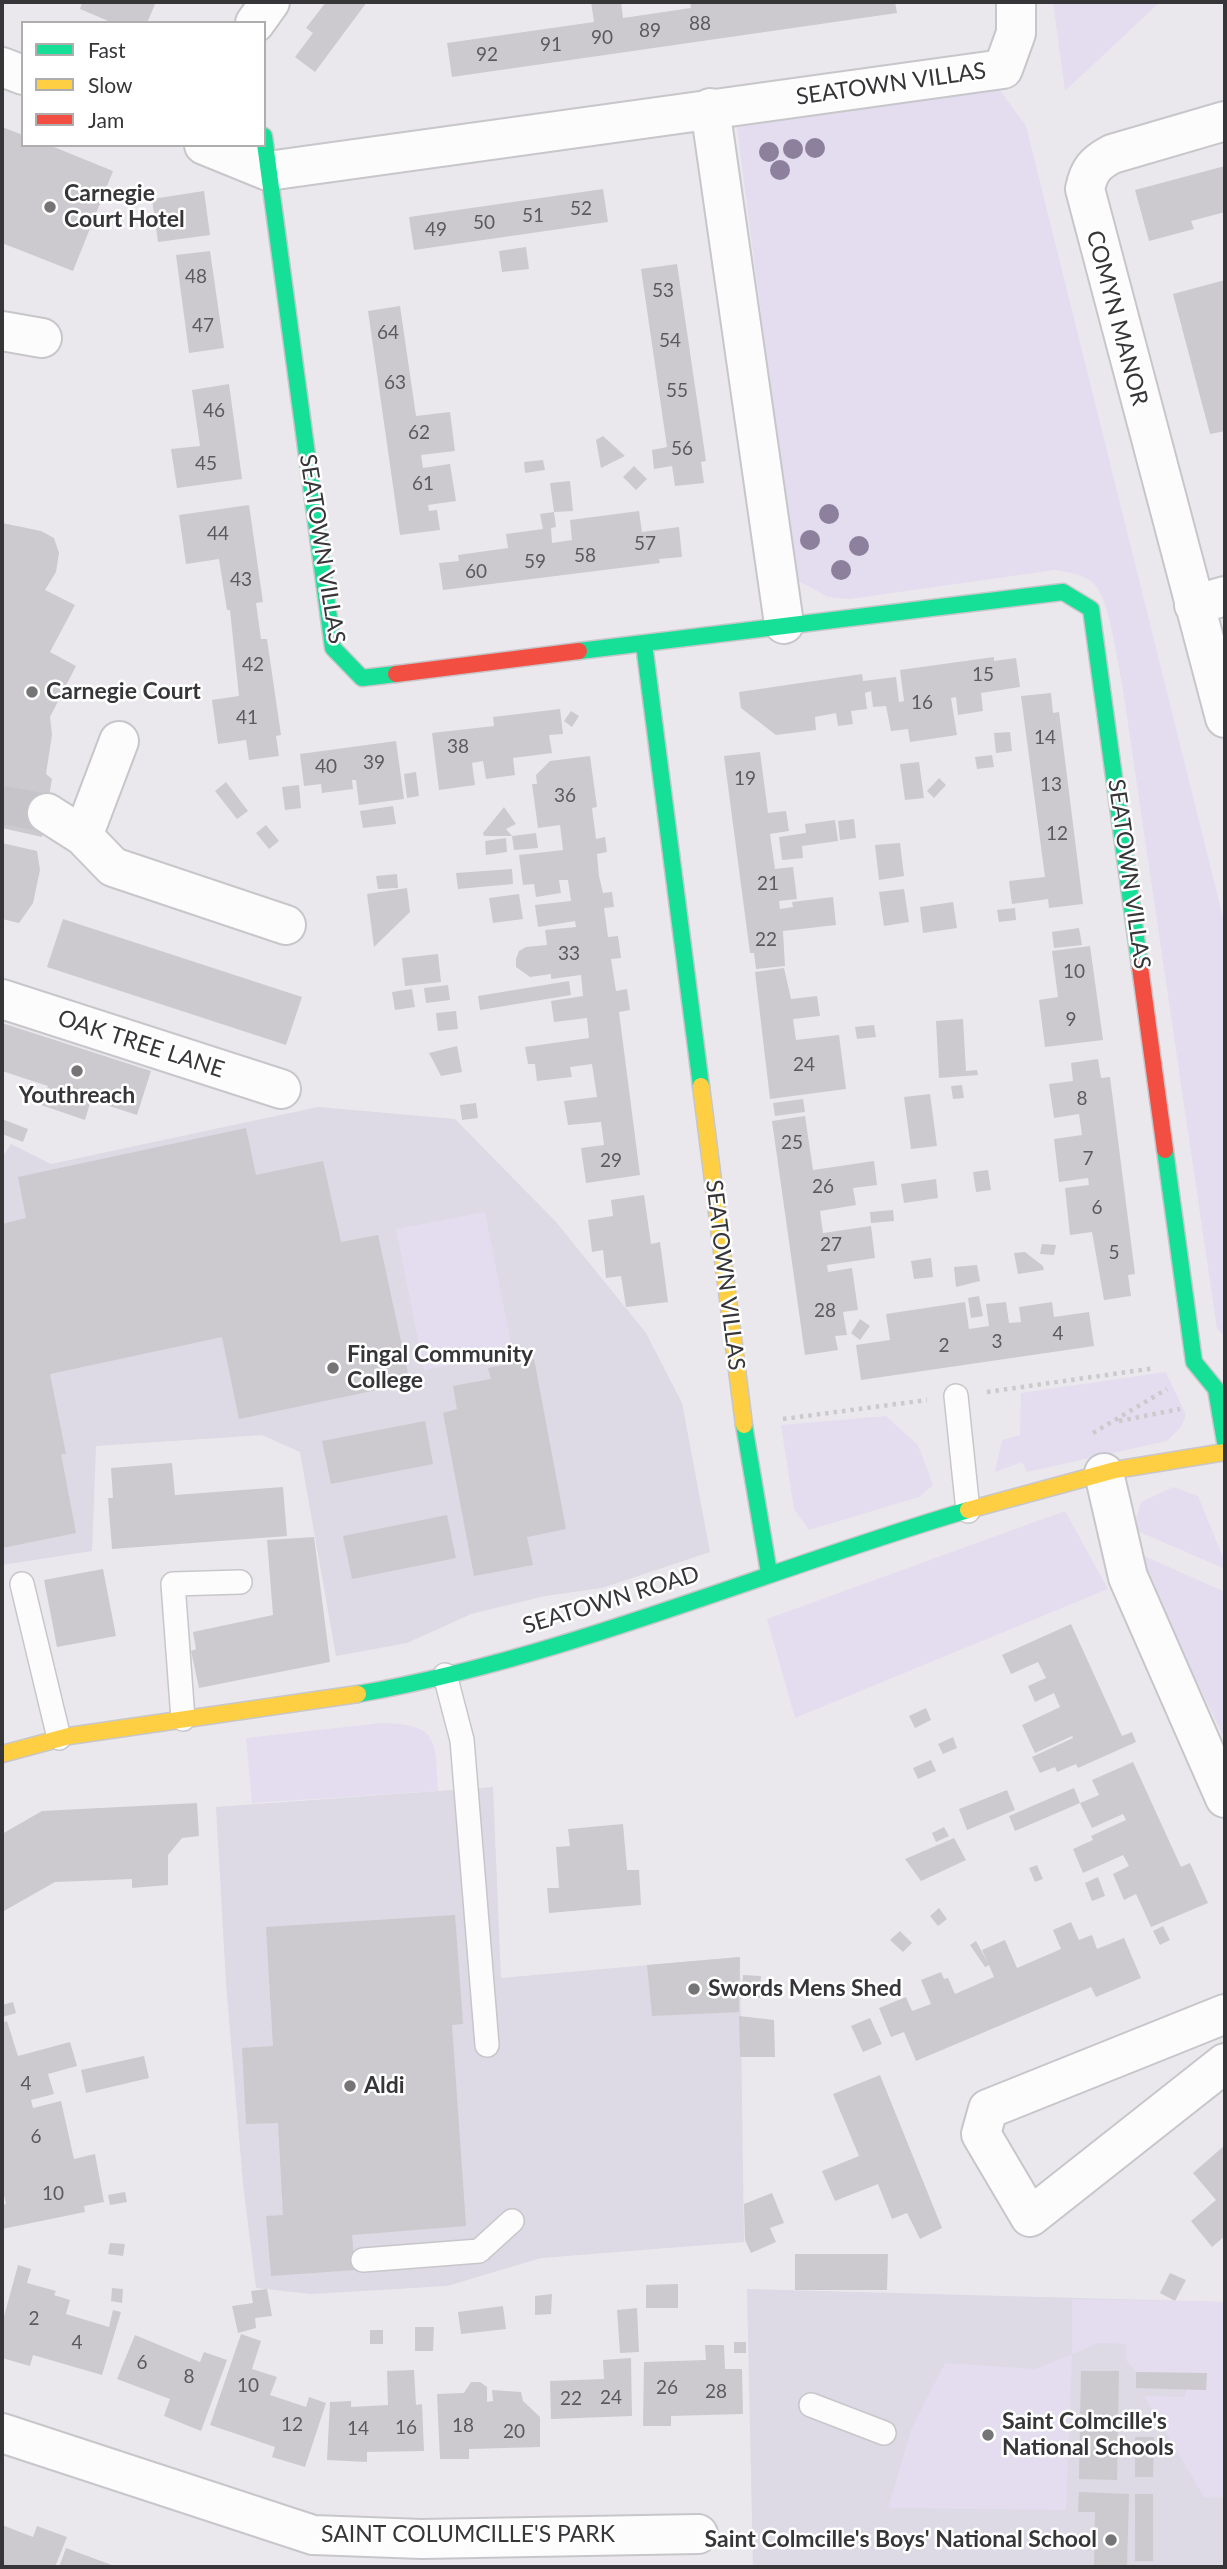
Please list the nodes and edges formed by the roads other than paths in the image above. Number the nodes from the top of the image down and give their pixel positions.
1 (270, 2) edge
2 (1016, 2) edge
3 (256, 21) edge
4 (2, 67) edge
5 (21, 74) edge
6 (710, 108) junction
7 (1225, 121) edge
8 (220, 147) edge
9 (266, 153) edge
10 (2, 331) edge
11 (42, 338) dead end
12 (1209, 601) edge
13 (784, 624) junction
14 (644, 644) junction
15 (1225, 718) edge
16 (119, 741) dead end
17 (47, 813) tunnel mouth
18 (83, 835) junction
19 (286, 925) dead end
20 (2, 999) edge
21 (281, 1089) dead end
22 (1220, 1391) edge
23 (956, 1396) dead end
24 (1225, 1442) edge
25 (1225, 1452) edge
26 (1104, 1473) junction
27 (968, 1511) junction
28 (769, 1573) junction
29 (240, 1582) dead end
30 (22, 1584) dead end
31 (445, 1675) junction
32 (183, 1720) junction
33 (60, 1738) junction
34 (2, 1754) edge
35 (1225, 1798) edge
36 (1225, 2014) edge
37 (486, 2045) dead end
38 (1225, 2063) edge
39 (512, 2221) dead end
40 (363, 2260) dead end
41 (811, 2405) dead end
42 (884, 2432) dead end
43 (2, 2433) edge
44 (698, 2534) dead end

1 - 3 street
2 - 6 street, SEATOWN VILLAS
4 - 5 street
6 - 9 street, SEATOWN VILLAS
6 - 13 street
7 - 12 street, COMYN MANOR
8 - 9 street
9 - 14 street, SEATOWN VILLAS
10 - 11 street
12 - 15 street, COMYN MANOR
13 - 14 street, SEATOWN VILLAS
13 - 22 street, SEATOWN VILLAS
14 - 28 street, SEATOWN VILLAS
16 - 18 street
17 - 18 street
18 - 19 street
20 - 21 street, OAK TREE LANE
22 - 24 street
23 - 27 lane
25 - 26 street, SEATOWN ROAD
26 - 27 street, SEATOWN ROAD
26 - 35 street
27 - 28 street, SEATOWN ROAD
28 - 31 street, SEATOWN ROAD
29 - 32 lane
30 - 33 lane
31 - 32 street, SEATOWN ROAD
31 - 37 lane
32 - 33 street, SEATOWN ROAD
33 - 34 street, SEATOWN ROAD
36 - 38 street
39 - 40 lane
41 - 42 lane
43 - 44 street, SAINT COLUMCILLE'S PARK

